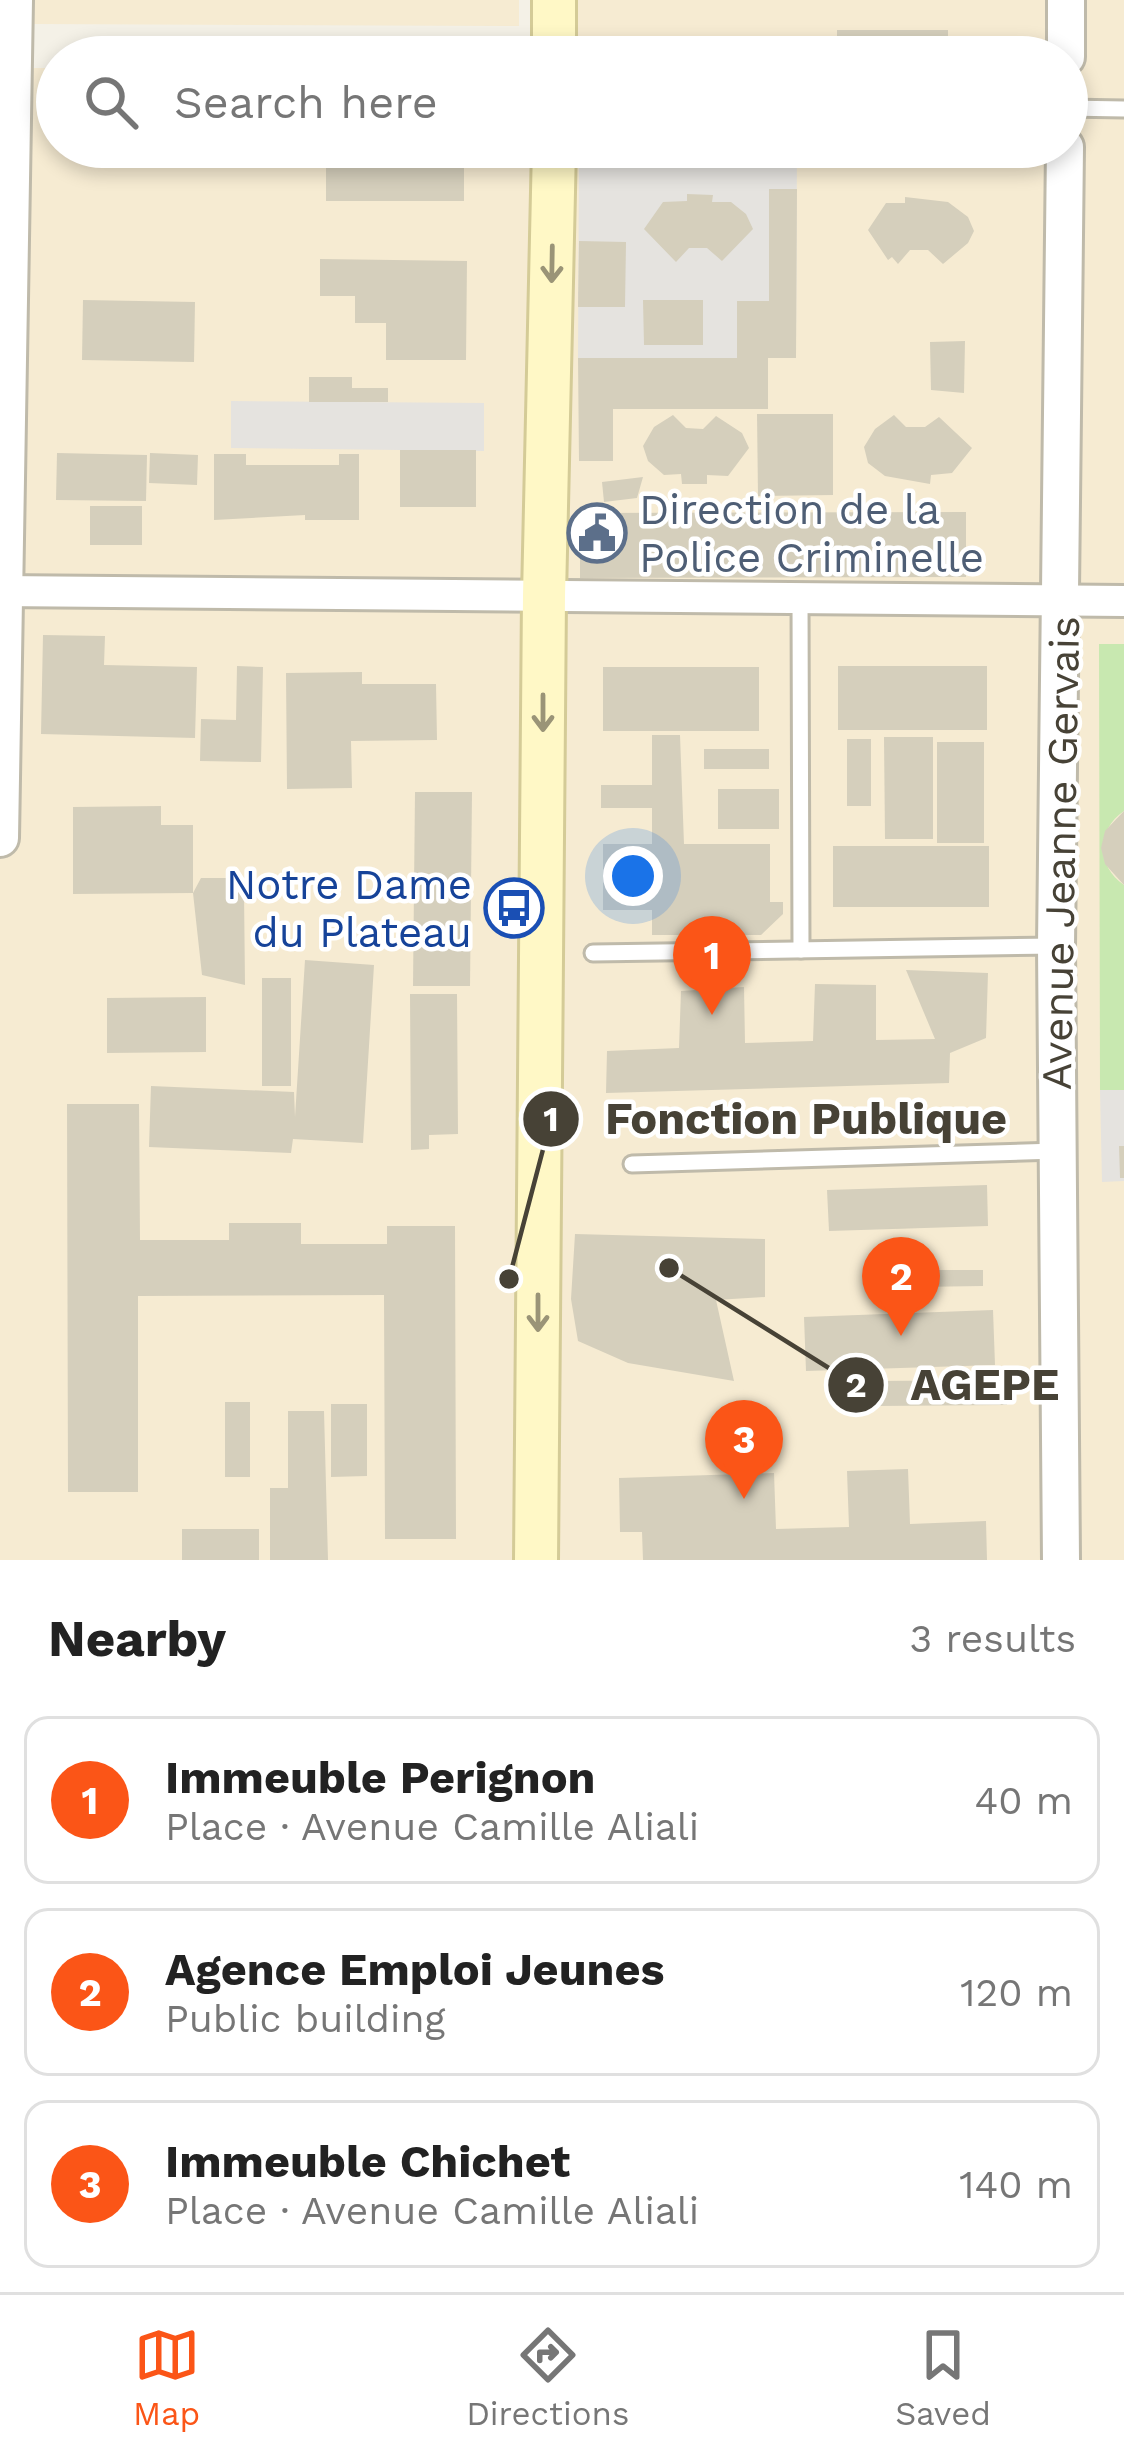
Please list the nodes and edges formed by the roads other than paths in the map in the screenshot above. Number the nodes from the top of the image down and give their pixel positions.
1 (14, 0) edge
2 (554, 0) edge
3 (1066, 0) edge
4 (554, 36) edge
5 (1066, 36) edge
6 (7, 56) edge
7 (1088, 108) edge
8 (1124, 109) edge
9 (554, 168) edge
10 (1065, 168) edge
11 (1, 591) edge
12 (544, 596) junction
13 (800, 599) junction
14 (1062, 600) junction
15 (1124, 601) edge
16 (0, 838) edge
17 (1055, 946) junction
18 (801, 950) junction
19 (593, 953) dead end
20 (1058, 1151) junction
21 (632, 1164) dead end
22 (536, 1560) edge
23 (1061, 1560) edge

1 - 6 street
2 - 4 main road
3 - 5 street
6 - 11 street
7 - 8 lane
9 -> 12 main road
10 - 14 street, Avenue Jeanne Gervais
11 - 12 street
11 - 16 street
12 - 13 street
12 -> 22 main road
13 - 14 street
13 - 18 lane
14 - 15 street
14 - 17 street, Avenue Jeanne Gervais
17 - 18 lane
17 - 20 street, Avenue Jeanne Gervais
18 - 19 lane
20 - 21 lane
20 - 23 street, Avenue Jeanne Gervais

